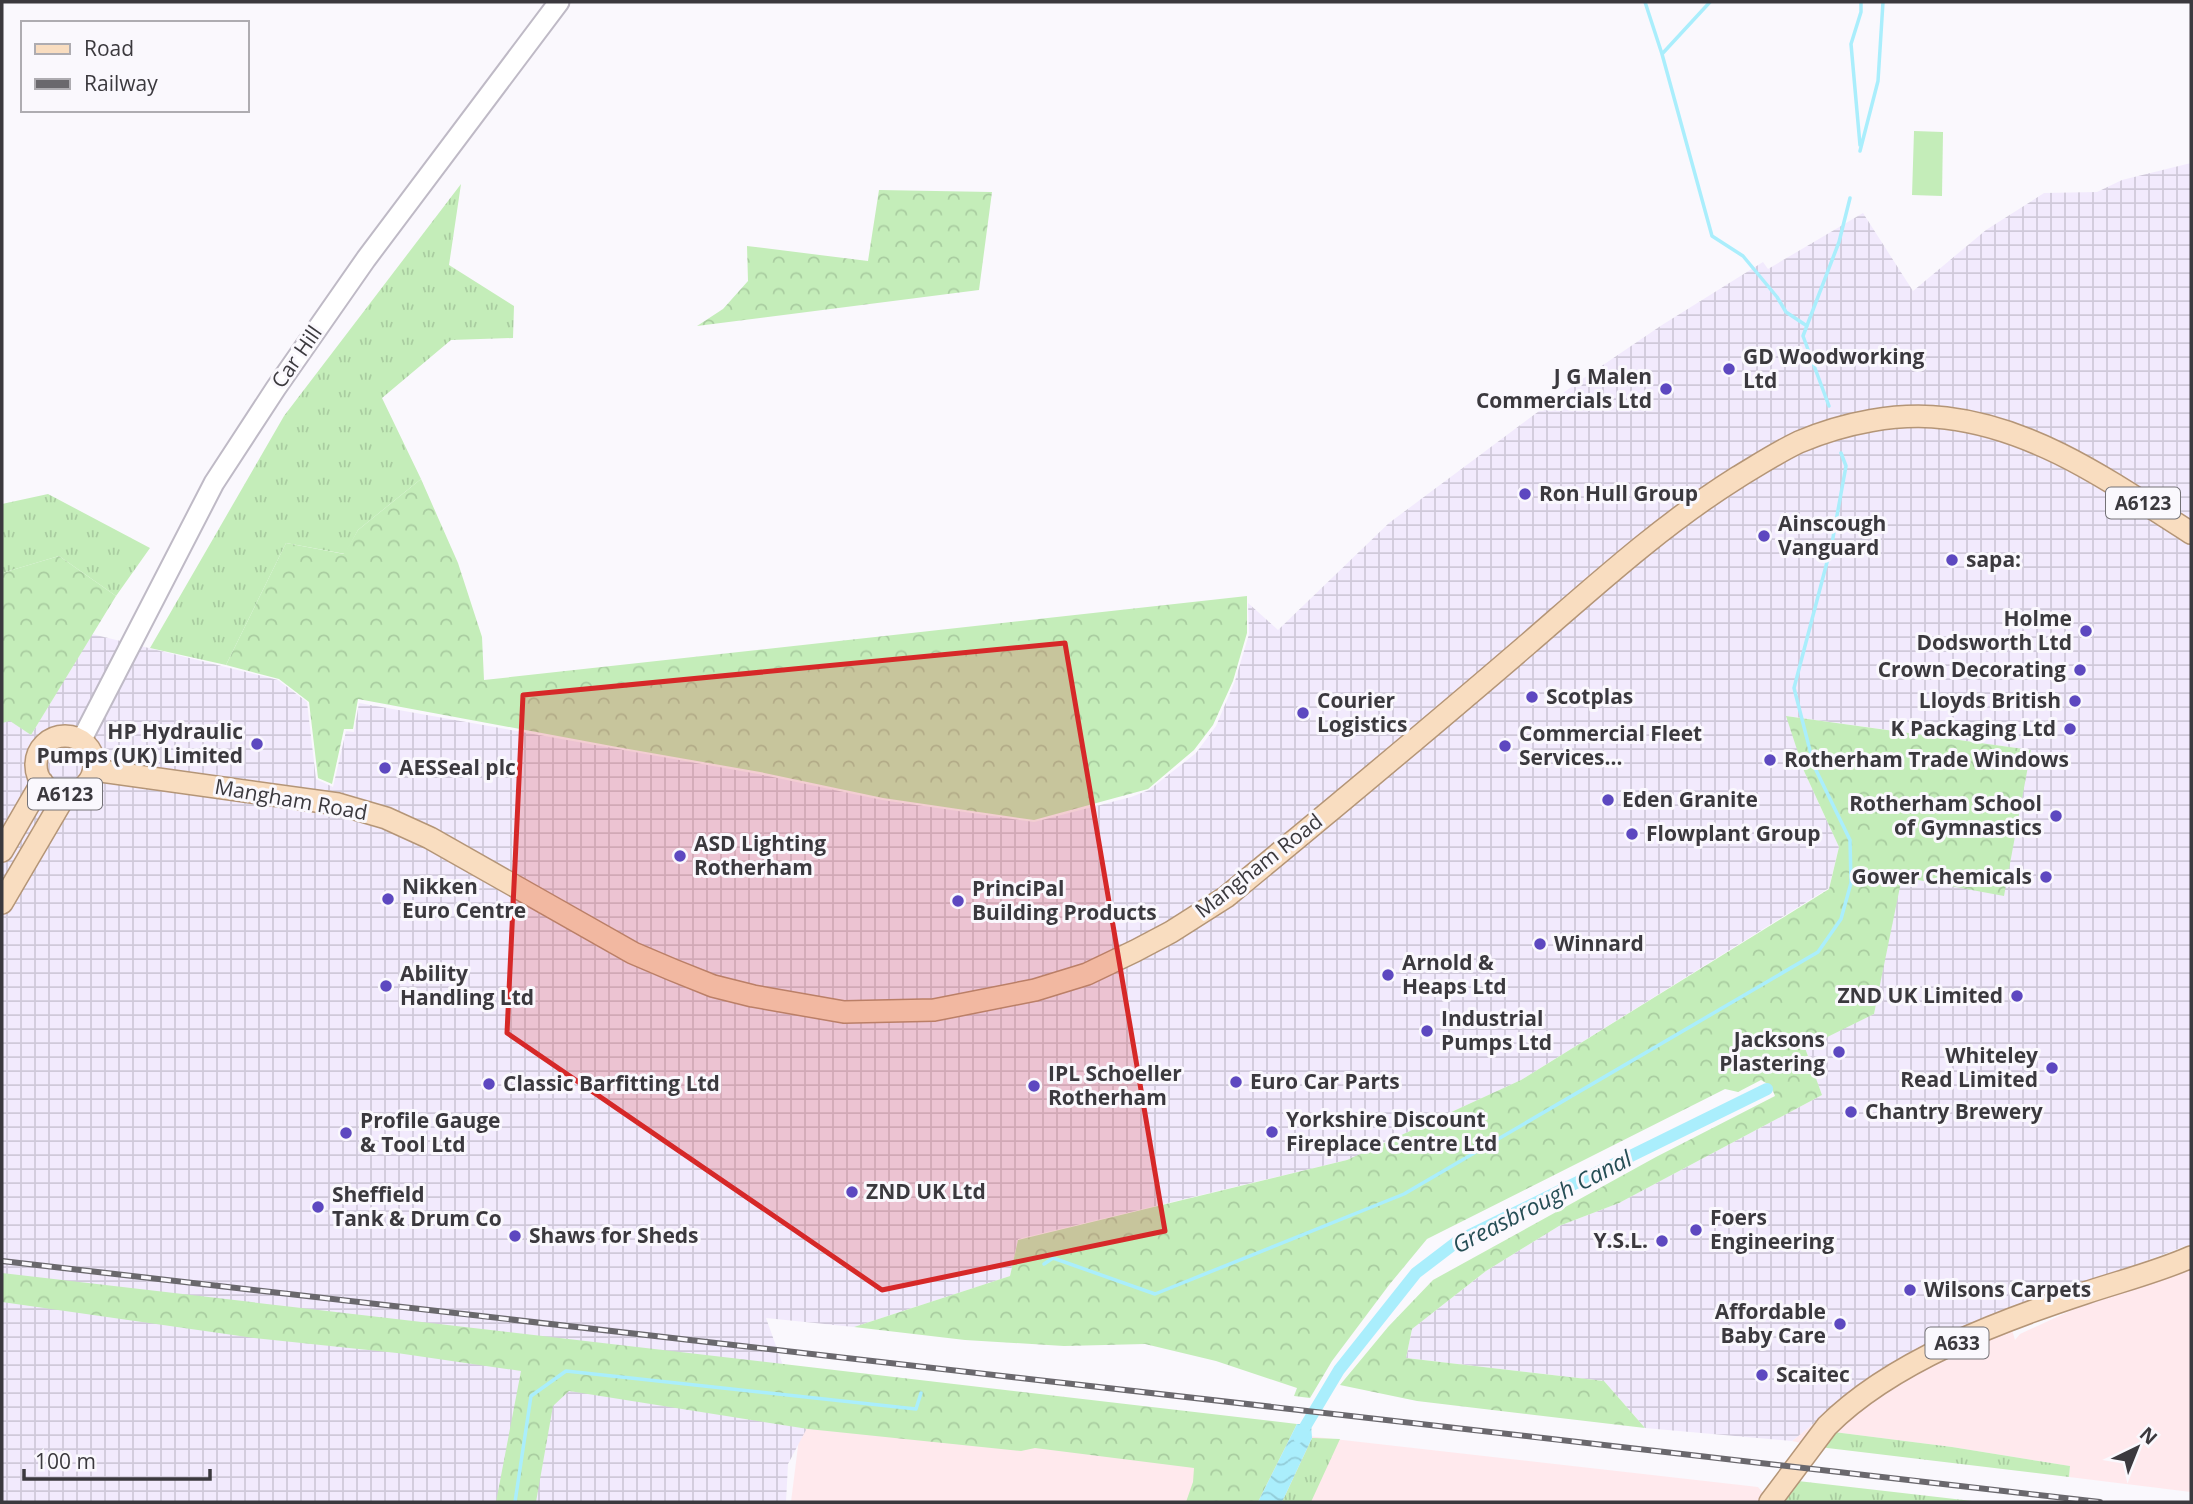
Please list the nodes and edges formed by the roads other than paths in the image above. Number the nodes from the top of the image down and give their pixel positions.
1 (559, 2) edge
2 (2191, 533) edge
3 (81, 741) junction
4 (94, 770) junction
5 (42, 782) junction
6 (66, 794) junction
7 (2, 851) edge
8 (2, 903) edge
9 (2191, 1257) edge
10 (1770, 1502) edge

1 - 3 main road, Car Hill
2 - 4 main road, Mangham Road / A6123
3 - 4 main road, A6123
3 - 5 main road, A6123
4 - 6 main road, A6123
5 - 6 main road, A6123
5 - 7 main road, A6123
6 - 8 main road, A6123
9 - 10 main road, A633

